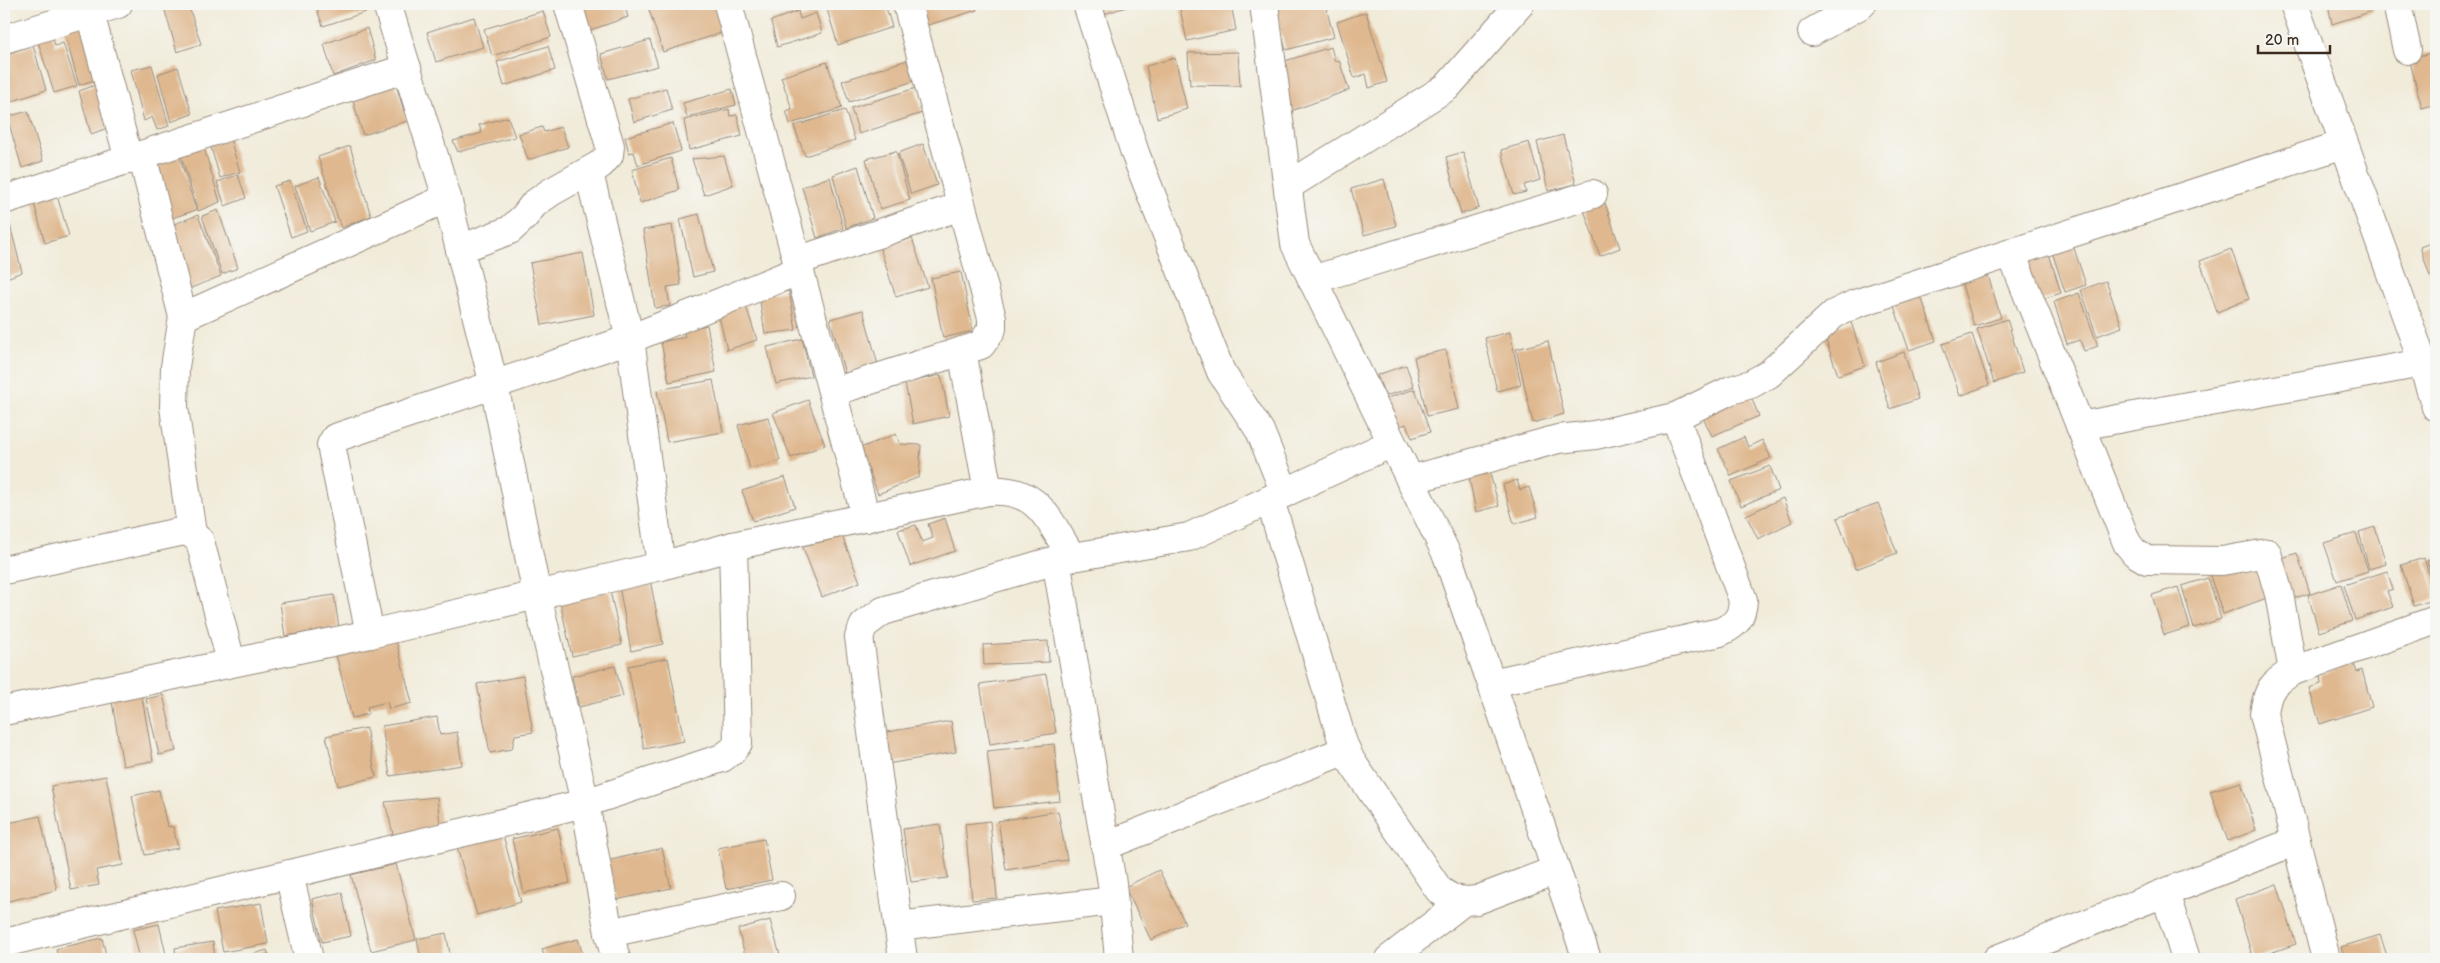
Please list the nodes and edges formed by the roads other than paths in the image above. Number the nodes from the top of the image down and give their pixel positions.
1 (387, 4) edge
2 (568, 4) edge
3 (728, 4) edge
4 (907, 4) edge
5 (1088, 4) edge
6 (1264, 4) edge
7 (1520, 4) edge
8 (1862, 4) edge
9 (2294, 4) edge
10 (2397, 4) edge
11 (109, 6) edge
12 (1812, 32) dead end
13 (4, 39) edge
14 (2407, 50) dead end
15 (407, 68) junction
16 (2344, 144) junction
17 (136, 158) junction
18 (601, 164) junction
19 (1288, 186) junction
20 (1593, 194) dead end
21 (447, 198) junction
22 (4, 200) edge
23 (962, 206) junction
24 (460, 250) junction
25 (2011, 253) junction
26 (799, 265) junction
27 (1312, 280) junction
28 (183, 317) junction
29 (630, 339) junction
30 (962, 351) junction
31 (2422, 363) junction
32 (494, 385) junction
33 (833, 392) junction
34 (2436, 407) edge
35 (1675, 417) junction
36 (2080, 426) junction
37 (1392, 443) junction
38 (1410, 480) junction
39 (988, 492) junction
40 (1278, 497) junction
41 (866, 518) junction
42 (192, 534) junction
43 (733, 546) junction
44 (1064, 558) junction
45 (661, 566) junction
46 (4, 570) edge
47 (537, 595) junction
48 (2436, 620) edge
49 (370, 634) junction
50 (231, 662) junction
51 (2294, 671) junction
52 (1492, 683) junction
53 (4, 711) edge
54 (1346, 750) junction
55 (585, 803) junction
56 (2296, 841) junction
57 (1104, 846) junction
58 (1556, 870) junction
59 (289, 874) junction
60 (2165, 893) junction
61 (781, 896) dead end
62 (1113, 901) junction
63 (1464, 901) junction
64 (898, 926) junction
65 (609, 933) junction
66 (4, 943) edge
67 (309, 959) edge
68 (616, 959) edge
69 (903, 959) edge
70 (1119, 959) edge
71 (1389, 959) edge
72 (1587, 959) edge
73 (1997, 959) edge
74 (2186, 959) edge
75 (2326, 959) edge

1 - 15 street
2 - 18 street
3 - 26 street
4 - 23 street
5 - 40 street
6 - 19 street
7 - 19 street
8 - 12 street
9 - 16 street
10 - 14 street
11 - 13 street
11 - 17 street
15 - 17 street
15 - 21 street
16 - 25 street
16 - 31 street
17 - 22 street
17 - 28 street
18 - 24 street
18 - 29 street
19 - 27 street
20 - 27 street
21 - 24 street
21 - 28 street
23 - 26 street
23 - 30 street
24 - 32 street
25 - 35 street
25 - 36 street
26 - 29 street
26 - 33 street
27 - 37 street
28 - 42 street
29 - 32 street
29 - 45 street
30 - 33 street
30 - 39 street
31 - 34 street
31 - 36 street
32 - 47 street
32 - 49 street
33 - 41 street
35 - 38 street
35 - 52 street
36 - 51 street
37 - 38 street
37 - 40 street
38 - 52 street
39 - 41 street
39 - 44 street
40 - 44 street
40 - 54 street
41 - 43 street
42 - 46 street
42 - 50 street
43 - 45 street
43 - 55 street
44 - 57 street
44 - 64 street
45 - 47 street
47 - 49 street
47 - 55 street
48 - 51 street
49 - 50 street
50 - 53 street
51 - 56 street
52 - 58 street
54 - 57 street
54 - 63 street
55 - 59 street
55 - 65 street
56 - 60 street
56 - 75 street
57 - 62 street
58 - 63 street
58 - 72 street
59 - 66 street
59 - 67 street
60 - 73 street
60 - 74 street
61 - 65 street
62 - 64 street
62 - 70 street
63 - 71 street
64 - 69 street
65 - 68 street

